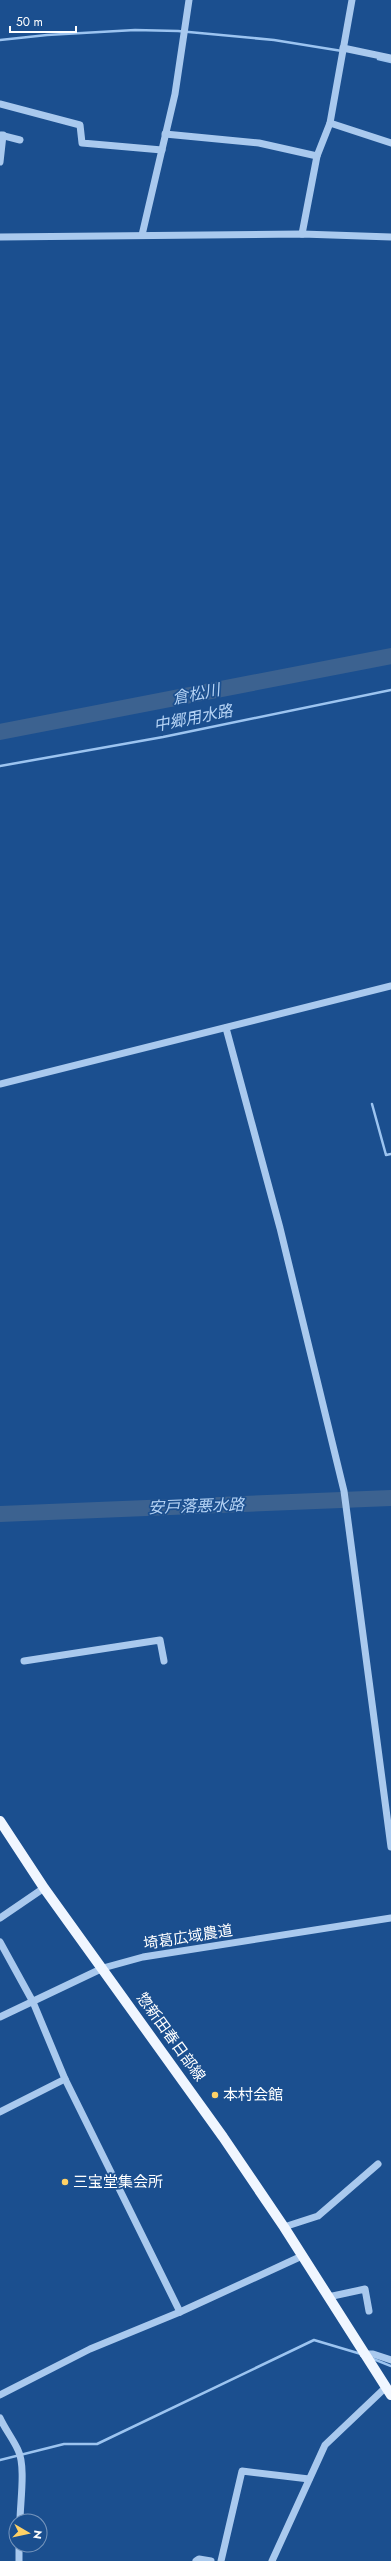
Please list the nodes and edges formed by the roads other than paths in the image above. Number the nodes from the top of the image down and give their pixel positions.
1 (189, 0) edge
2 (352, 0) edge
3 (343, 48) junction
4 (391, 58) edge
5 (0, 104) edge
6 (330, 123) junction
7 (165, 134) junction
8 (2, 135) edge
9 (20, 140) dead end
10 (391, 143) edge
11 (162, 150) junction
12 (317, 156) junction
13 (0, 162) edge
14 (302, 234) junction
15 (142, 235) junction
16 (0, 237) edge
17 (391, 237) edge
18 (391, 986) edge
19 (226, 1028) junction
20 (0, 1084) edge
21 (24, 1661) dead end
22 (164, 1661) dead end
23 (0, 1821) edge
24 (391, 1847) edge
25 (44, 1888) junction
26 (0, 1918) edge
27 (391, 1918) edge
28 (0, 1942) edge
29 (103, 1968) junction
30 (33, 2002) junction
31 (0, 2017) edge
32 (65, 2079) junction
33 (0, 2112) edge
34 (378, 2164) dead end
35 (284, 2227) junction
36 (302, 2256) junction
37 (328, 2297) junction
38 (369, 2311) dead end
39 (180, 2312) junction
40 (365, 2357) junction
41 (391, 2360) edge
42 (388, 2392) edge
43 (0, 2395) edge
44 (0, 2418) edge
45 (309, 2479) junction
46 (20, 2513) edge
47 (196, 2561) edge
48 (210, 2561) edge
49 (221, 2561) edge
50 (272, 2561) edge

1 - 7 street
2 - 3 street
3 - 4 street
3 - 6 street
5 - 11 street
6 - 10 street
6 - 12 street
7 - 11 street
7 - 12 street
8 - 9 street
8 - 13 street
11 - 15 street
12 - 14 street
14 - 15 street
14 - 17 street
15 - 16 street
18 - 19 street
19 - 20 street
19 - 24 street
21 - 22 street
23 - 25 main road, 惣新田春日部線
25 - 26 street
25 - 29 main road, 惣新田春日部線
27 - 29 street, 埼葛広域農道
28 - 30 street
29 - 30 street, 埼葛広域農道
29 - 35 main road, 惣新田春日部線
30 - 31 street, 埼葛広域農道
30 - 32 street
32 - 33 street
32 - 39 street
34 - 35 street
35 - 36 main road, 惣新田春日部線
36 - 37 main road, 惣新田春日部線
36 - 39 street
37 - 38 street
37 - 40 main road, 惣新田春日部線
39 - 43 street
40 - 41 street
40 - 42 main road, 惣新田春日部線
42 - 45 street
44 - 46 street
45 - 49 street
45 - 50 street
47 - 48 street

